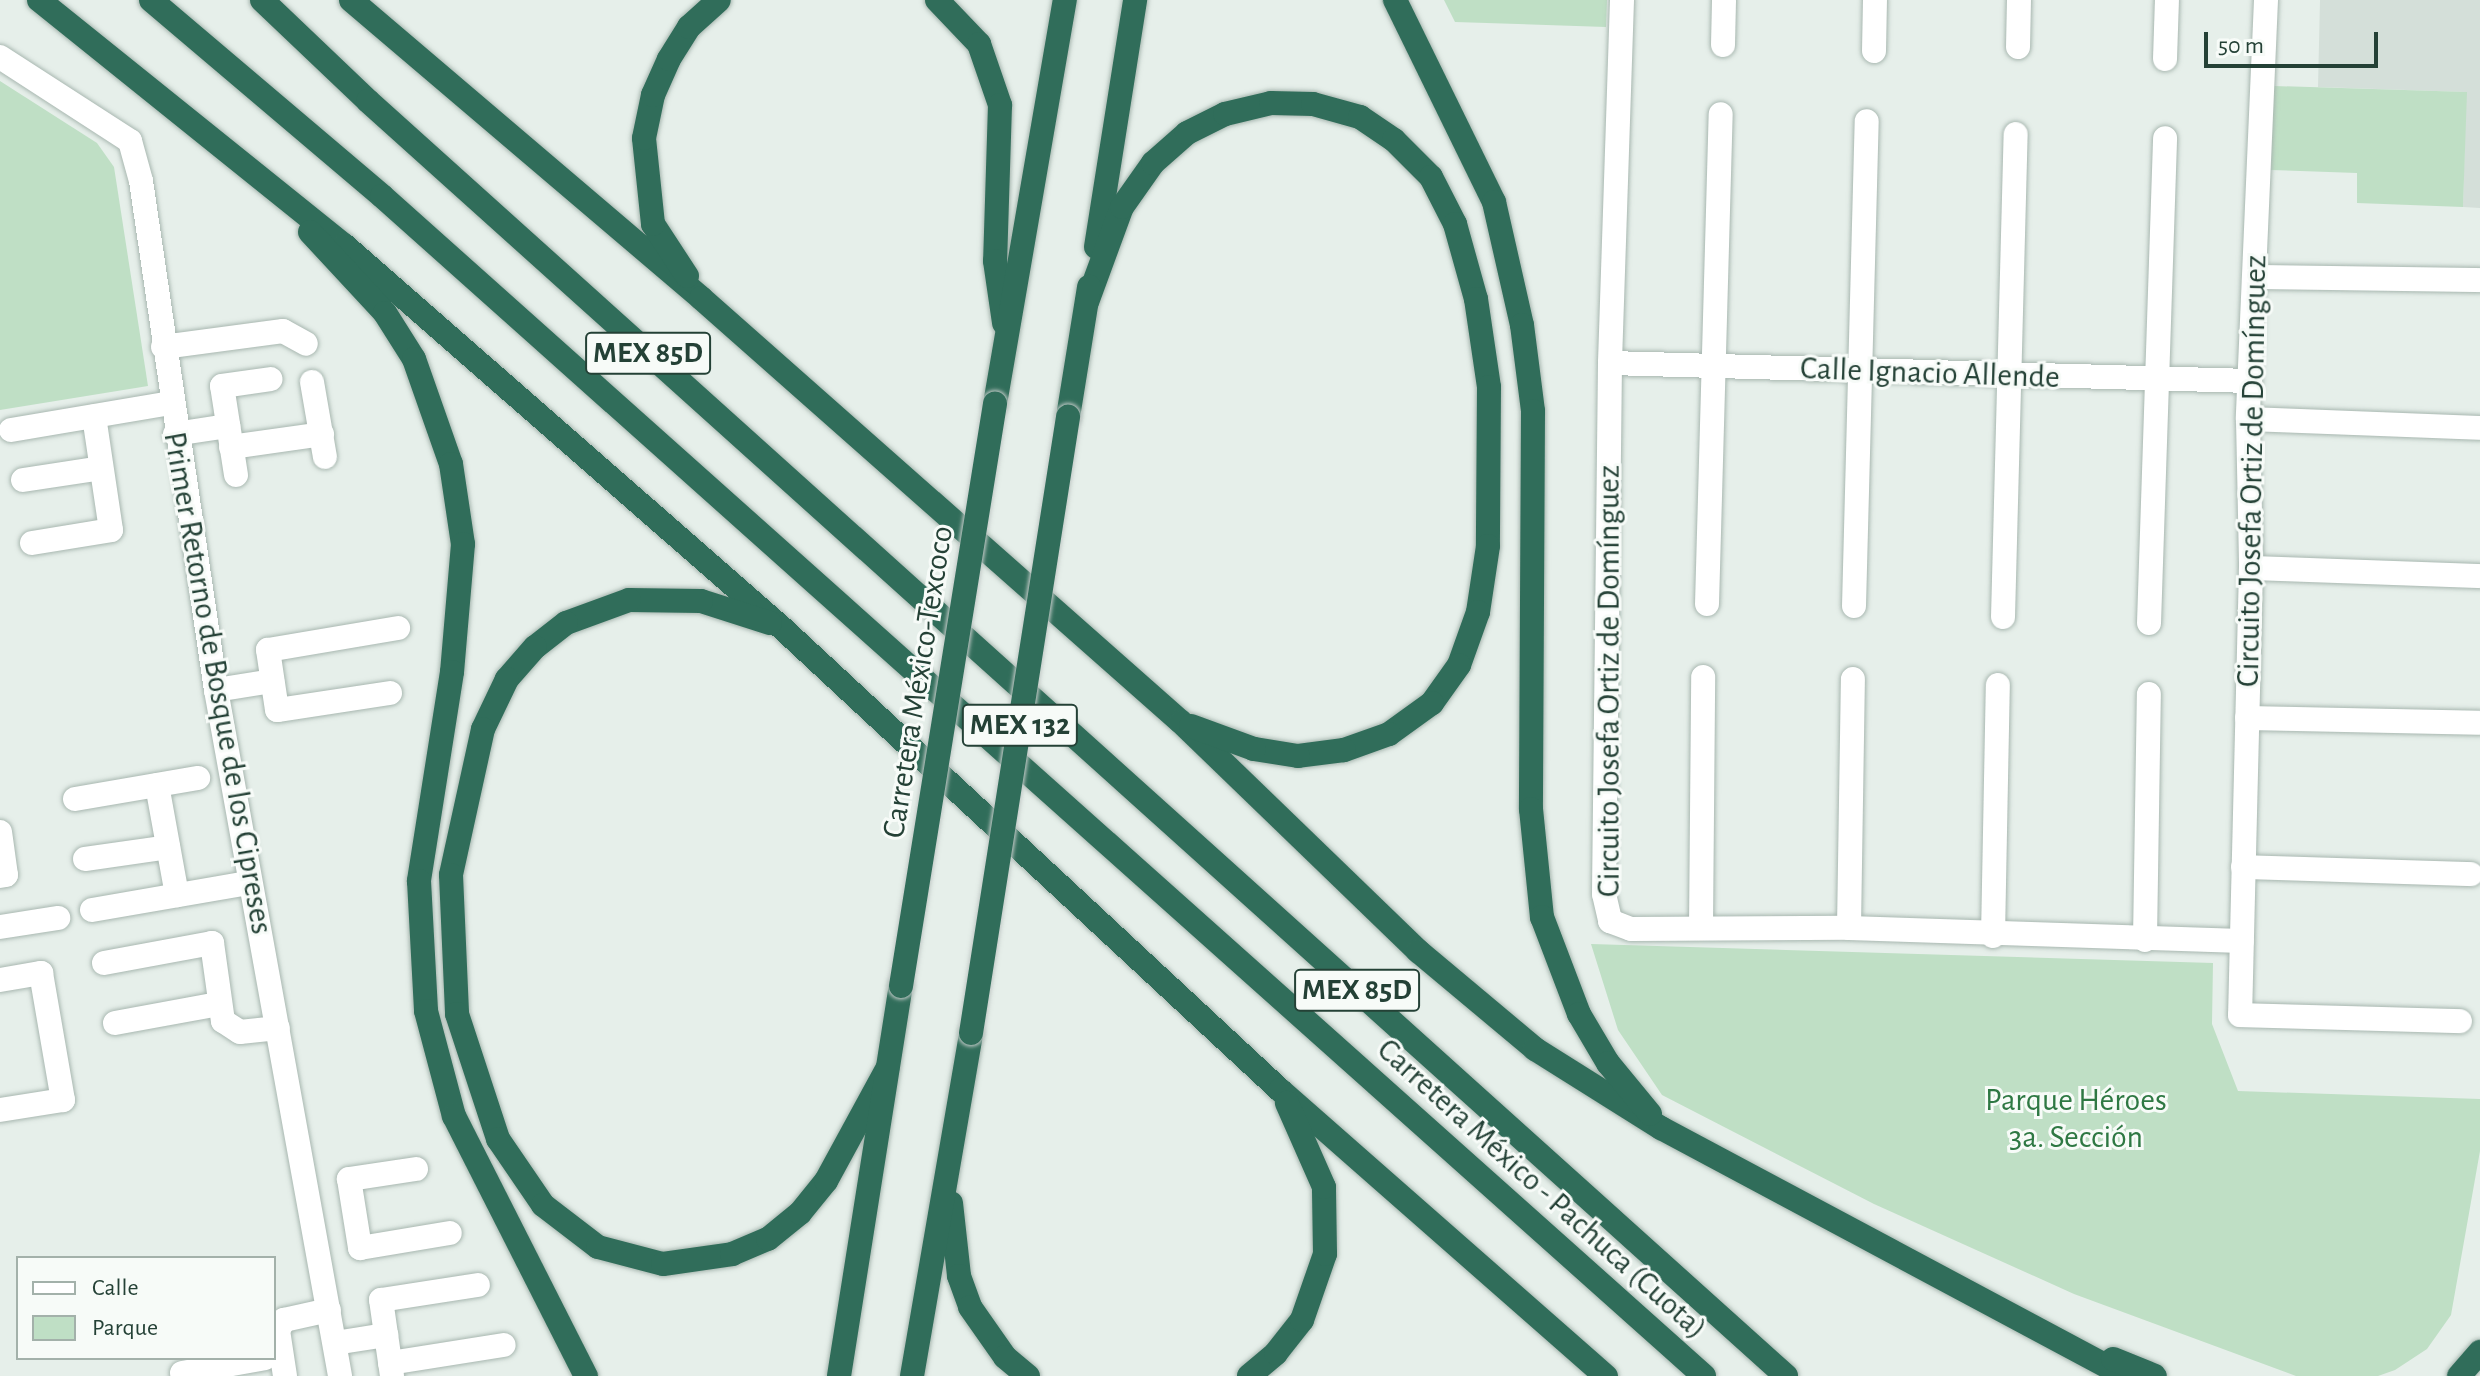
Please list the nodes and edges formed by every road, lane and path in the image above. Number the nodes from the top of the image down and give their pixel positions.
1 (39, 0) edge
2 (151, 0) edge
3 (262, 0) edge
4 (351, 0) edge
5 (719, 0) edge
6 (937, 0) edge
7 (1065, 0) edge
8 (1135, 0) edge
9 (1395, 0) edge
10 (1622, 0) edge
11 (1724, 0) edge
12 (1875, 0) edge
13 (2019, 0) edge
14 (2167, 0) edge
15 (2266, 0) edge
16 (1723, 45) dead end
17 (2018, 47) dead end
18 (1874, 51) dead end
19 (0, 57) edge
20 (2165, 59) dead end
21 (1721, 114) dead end
22 (1867, 121) dead end
23 (2016, 134) dead end
24 (2165, 138) dead end
25 (276, 194) junction
26 (2254, 277) junction
27 (2480, 280) edge
28 (701, 298) junction
29 (1087, 302) junction
30 (1007, 337) junction
31 (306, 344) dead end
32 (163, 347) junction
33 (1610, 363) junction
34 (1711, 365) junction
35 (1861, 371) junction
36 (2007, 376) junction
37 (271, 379) dead end
38 (2155, 380) junction
39 (2250, 381) junction
40 (312, 382) dead end
41 (171, 403) junction
42 (94, 416) junction
43 (2248, 419) junction
44 (2480, 428) edge
45 (11, 430) dead end
46 (175, 434) junction
47 (230, 436) junction
48 (101, 468) junction
49 (236, 475) dead end
50 (23, 480) dead end
51 (32, 543) dead end
52 (2251, 568) junction
53 (2480, 576) edge
54 (1707, 604) dead end
55 (1854, 606) dead end
56 (2003, 617) dead end
57 (2149, 623) dead end
58 (781, 627) junction
59 (398, 628) dead end
60 (1703, 677) dead end
61 (1853, 679) dead end
62 (272, 681) junction
63 (1998, 685) dead end
64 (216, 690) junction
65 (390, 693) dead end
66 (2149, 694) dead end
67 (2247, 718) junction
68 (1181, 722) junction
69 (2479, 723) edge
70 (198, 778) dead end
71 (157, 785) junction
72 (75, 799) dead end
73 (0, 832) edge
74 (168, 847) junction
75 (85, 859) dead end
76 (2243, 867) junction
77 (2471, 874) dead end
78 (0, 876) edge
79 (249, 883) junction
80 (177, 895) junction
81 (92, 910) dead end
82 (58, 918) dead end
83 (0, 927) edge
84 (1701, 928) junction
85 (1849, 928) junction
86 (1993, 936) junction
87 (2145, 940) junction
88 (2242, 941) junction
89 (104, 963) dead end
90 (0, 980) edge
91 (219, 1004) junction
92 (2460, 1021) dead end
93 (115, 1023) dead end
94 (278, 1028) junction
95 (887, 1069) junction
96 (1280, 1090) junction
97 (0, 1110) edge
98 (1661, 1128) junction
99 (416, 1169) dead end
100 (948, 1173) junction
101 (354, 1214) junction
102 (315, 1217) junction
103 (450, 1233) dead end
104 (478, 1285) dead end
105 (329, 1310) junction
106 (2051, 1333) junction
107 (386, 1335) junction
108 (335, 1343) junction
109 (504, 1345) dead end
110 (2480, 1352) edge
111 (277, 1361) edge
112 (391, 1369) edge
113 (182, 1373) dead end
114 (340, 1376) edge
115 (586, 1376) edge
116 (839, 1376) edge
117 (912, 1376) edge
118 (1028, 1376) edge
119 (1249, 1376) edge
120 (1606, 1376) edge
121 (1704, 1376) edge
122 (1786, 1376) edge
123 (2125, 1376) edge
124 (2155, 1376) edge
125 (2459, 1376) edge

1 - 25 highway
2 - 121 highway, Carretera México - Pachuca (Cuota) / MEX 85D
3 - 122 highway, Carretera México - Pachuca (Cuota) / MEX 85D
4 - 28 highway
5 - 28 highway
6 - 30 highway
7 - 30 highway, Carretera México-Texcoco / MEX 132
8 - 29 highway, MEX 132
9 - 98 highway
10 - 33 street, Circuito Josefa Ortiz de Domínguez
11 - 16 street
12 - 18 street
13 - 17 street
14 - 20 street
15 - 26 street, Circuito Josefa Ortiz de Domínguez
19 - 32 street, Primer Retorno de Bosque de los Cipreses
21 - 34 street
22 - 35 street
23 - 36 street
24 - 38 street
25 - 58 highway
25 - 115 highway
26 - 27 street
26 - 39 street, Circuito Josefa Ortiz de Domínguez
28 - 68 highway
29 - 68 highway
29 - 100 highway, MEX 132, bridge
30 - 95 highway, Carretera México-Texcoco / MEX 132, bridge
31 - 32 street
32 - 41 street, Primer Retorno de Bosque de los Cipreses
33 - 34 street, Calle Ignacio Allende
33 - 84 street, Circuito Josefa Ortiz de Domínguez
34 - 35 street, Calle Ignacio Allende
34 - 54 street
35 - 36 street, Calle Ignacio Allende
35 - 55 street
36 - 38 street, Calle Ignacio Allende
36 - 56 street
37 - 47 street
38 - 39 street, Calle Ignacio Allende
38 - 57 street
39 - 43 street, Circuito Josefa Ortiz de Domínguez
40 - 47 street
41 - 42 street
41 - 46 street, Primer Retorno de Bosque de los Cipreses
42 - 45 street
42 - 48 street
43 - 44 street
43 - 52 street, Circuito Josefa Ortiz de Domínguez
46 - 47 street
46 - 64 street, Primer Retorno de Bosque de los Cipreses
47 - 49 street
48 - 50 street
48 - 51 street
52 - 53 street
52 - 67 street, Circuito Josefa Ortiz de Domínguez
58 - 95 highway
58 - 96 highway
59 - 62 street
60 - 84 street
61 - 85 street
62 - 64 street
62 - 65 street
63 - 86 street
64 - 79 street, Primer Retorno de Bosque de los Cipreses
66 - 87 street
67 - 69 street
67 - 76 street, Circuito Josefa Ortiz de Domínguez
68 - 98 highway
70 - 71 street
71 - 72 street
71 - 74 street
73 - 78 street
74 - 75 street
74 - 80 street
76 - 77 street
76 - 88 street, Circuito Josefa Ortiz de Domínguez
79 - 80 street
79 - 94 street, Primer Retorno de Bosque de los Cipreses
80 - 81 street
82 - 83 street
84 - 85 street, Circuito Josefa Ortiz de Domínguez
85 - 86 street, Circuito Josefa Ortiz de Domínguez
86 - 87 street, Circuito Josefa Ortiz de Domínguez
87 - 88 street, Circuito Josefa Ortiz de Domínguez
88 - 92 street, Circuito Josefa Ortiz de Domínguez
89 - 91 street
90 - 97 street
91 - 93 street
91 - 94 street
94 - 102 street, Primer Retorno de Bosque de los Cipreses
95 - 116 highway, Carretera México-Texcoco / MEX 132
96 - 119 highway
96 - 120 highway
98 - 106 highway
99 - 101 street
100 - 117 highway, MEX 132
100 - 118 highway
101 - 102 street
101 - 103 street
102 - 105 street, Primer Retorno de Bosque de los Cipreses
104 - 107 street
105 - 108 street, Primer Retorno de Bosque de los Cipreses
105 - 111 street
106 - 123 highway
106 - 124 highway
107 - 108 street
107 - 112 street
108 - 114 street, Primer Retorno de Bosque de los Cipreses
109 - 112 street
110 - 125 highway
111 - 113 street

